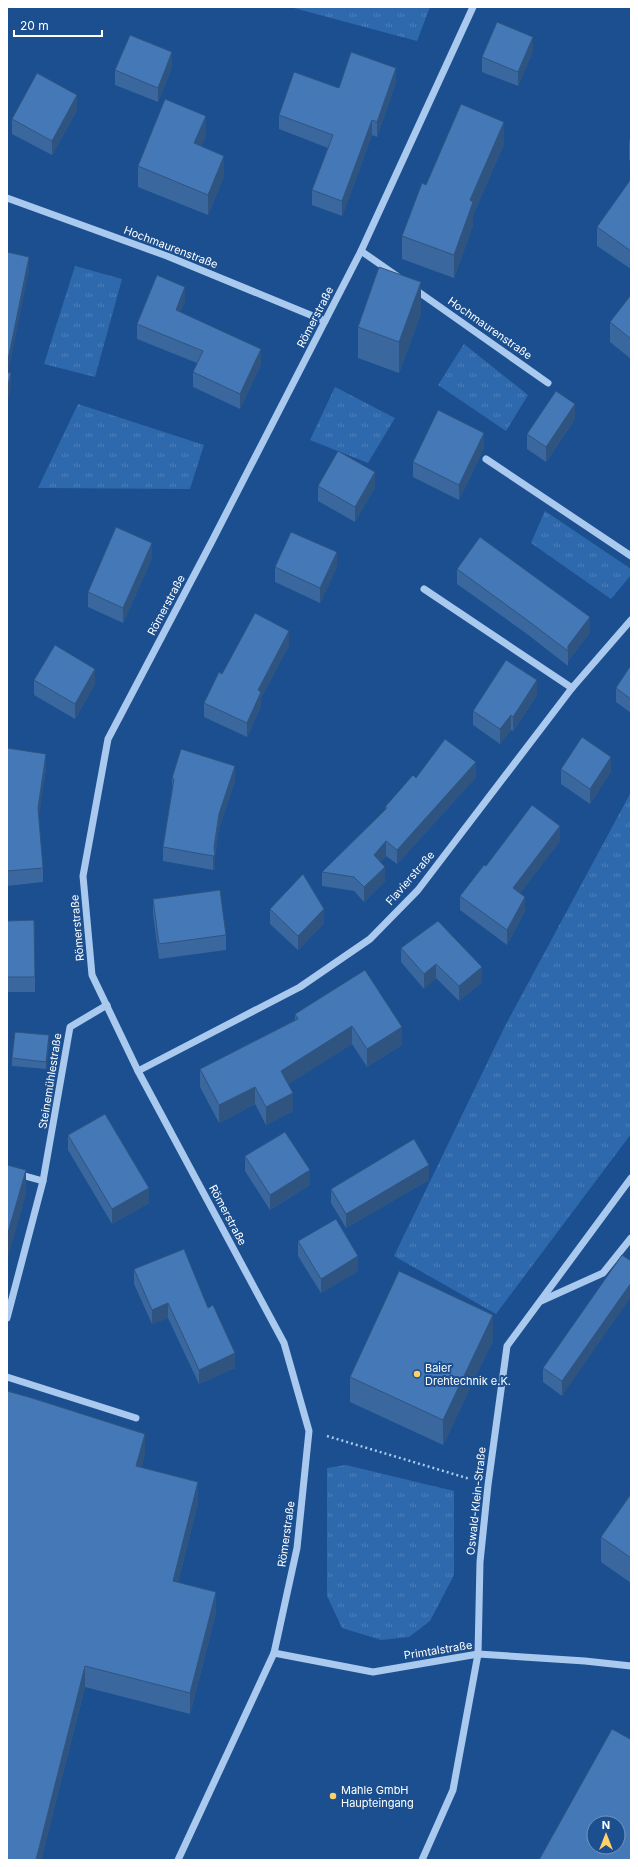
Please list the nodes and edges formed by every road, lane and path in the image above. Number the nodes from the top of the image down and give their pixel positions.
1 (473, 7) edge
2 (7, 198) edge
3 (361, 251) junction
4 (325, 321) junction
5 (548, 383) dead end
6 (486, 459) dead end
7 (631, 556) edge
8 (424, 589) dead end
9 (631, 620) edge
10 (572, 688) junction
11 (107, 1006) junction
12 (138, 1071) junction
13 (7, 1171) edge
14 (631, 1178) edge
15 (43, 1181) junction
16 (631, 1238) edge
17 (540, 1301) junction
18 (7, 1318) edge
19 (7, 1377) edge
20 (136, 1418) dead end
21 (309, 1431) junction
22 (488, 1485) junction
23 (274, 1653) junction
24 (478, 1654) junction
25 (631, 1666) edge
26 (178, 1860) edge
27 (422, 1860) edge

1 - 3 street, Römerstraße
2 - 4 street, Hochmaurenstraße
3 - 4 street, Römerstraße
3 - 5 street, Hochmaurenstraße
4 - 11 street, Römerstraße
6 - 7 street
8 - 10 street
9 - 10 street, Flavierstraße
10 - 12 street, Flavierstraße
11 - 12 street, Römerstraße
11 - 15 street, Steinemühlestraße
12 - 21 street, Römerstraße
13 - 15 street
14 - 17 street, Oswald-Klein-Straße
15 - 18 street, Steinemühlestraße
16 - 17 street
17 - 22 street, Oswald-Klein-Straße
19 - 20 street
21 - 22 path
21 - 23 street, Römerstraße
22 - 24 street, Oswald-Klein-Straße
23 - 24 street, Primtalstraße
23 - 26 street, Römerstraße
24 - 25 street, Primtalstraße
24 - 27 street, Oswald-Klein-Straße

